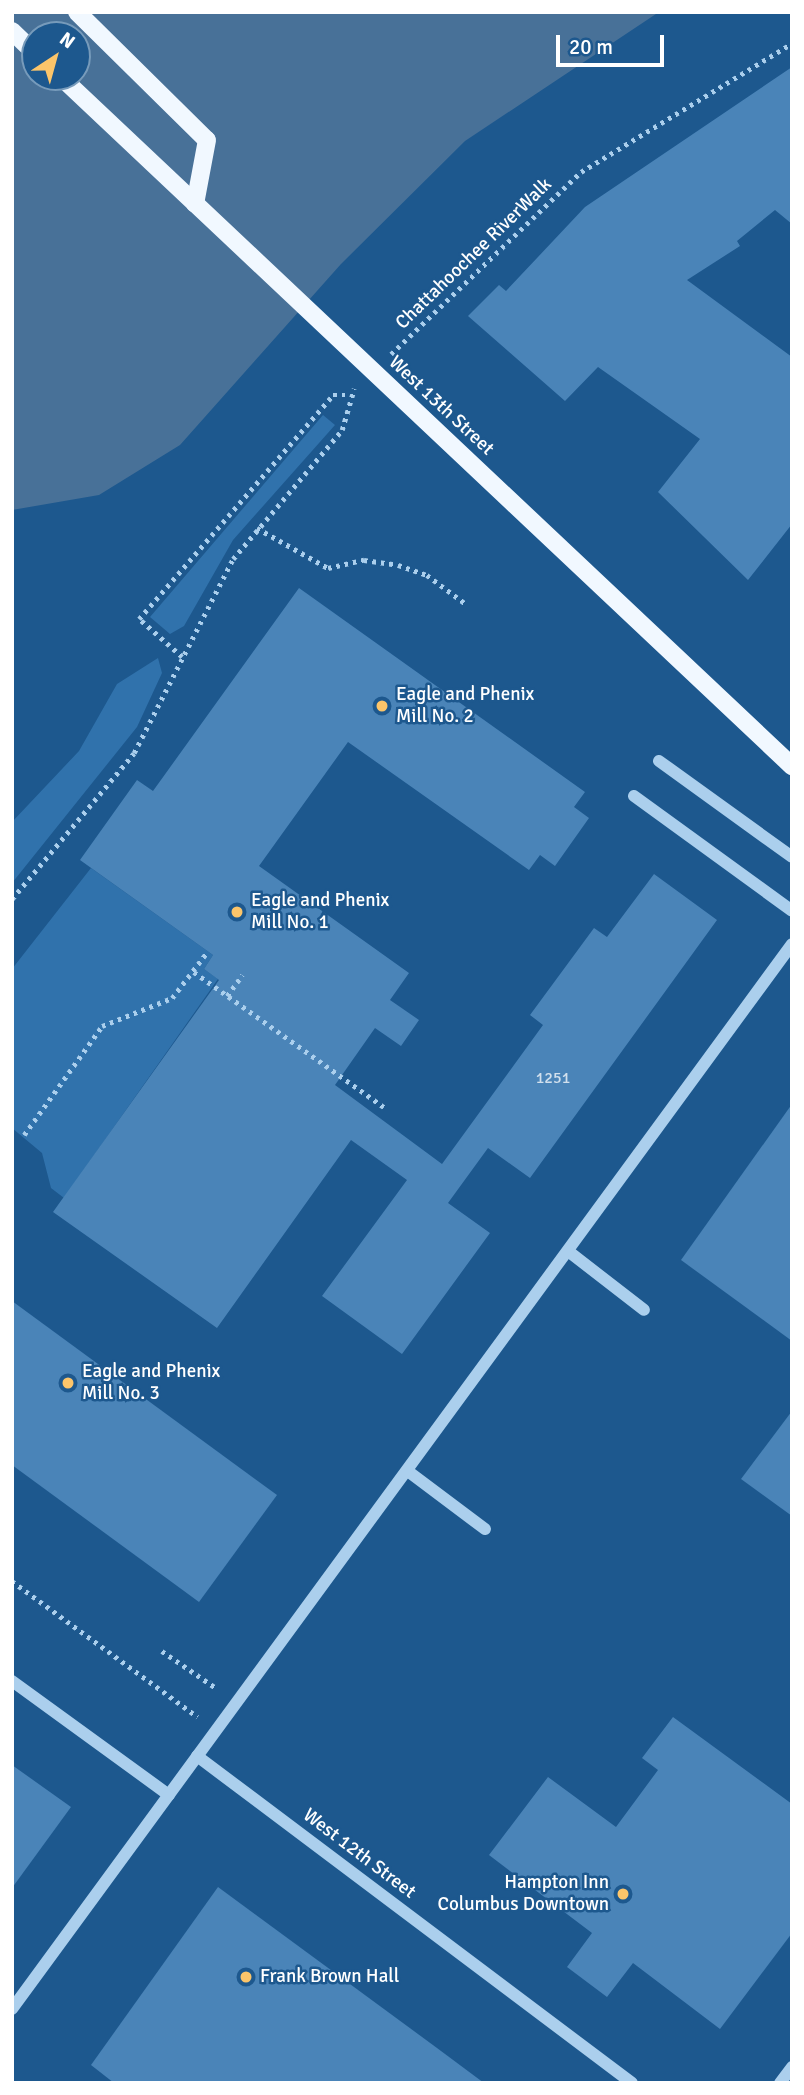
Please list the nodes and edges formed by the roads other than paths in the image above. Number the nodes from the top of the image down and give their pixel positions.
1 (77, 12) edge
2 (76, 91) edge
3 (195, 204) junction
4 (659, 761) dead end
5 (792, 766) edge
6 (634, 796) dead end
7 (792, 858) edge
8 (792, 911) edge
9 (792, 944) edge
10 (568, 1251) junction
11 (644, 1310) dead end
12 (409, 1472) junction
13 (485, 1528) dead end
14 (12, 1681) edge
15 (197, 1756) junction
16 (169, 1795) junction
17 (12, 2009) edge
18 (792, 2067) edge
19 (632, 2083) edge
20 (780, 2083) edge

1 - 3 main road
2 - 3 main road, West 13th Street
3 - 5 main road, West 13th Street
4 - 7 street
6 - 8 street
9 - 10 street
10 - 11 street
10 - 12 street
12 - 13 street
12 - 15 street
14 - 16 street
15 - 16 street
15 - 19 street, West 12th Street
16 - 17 street
18 - 20 street

